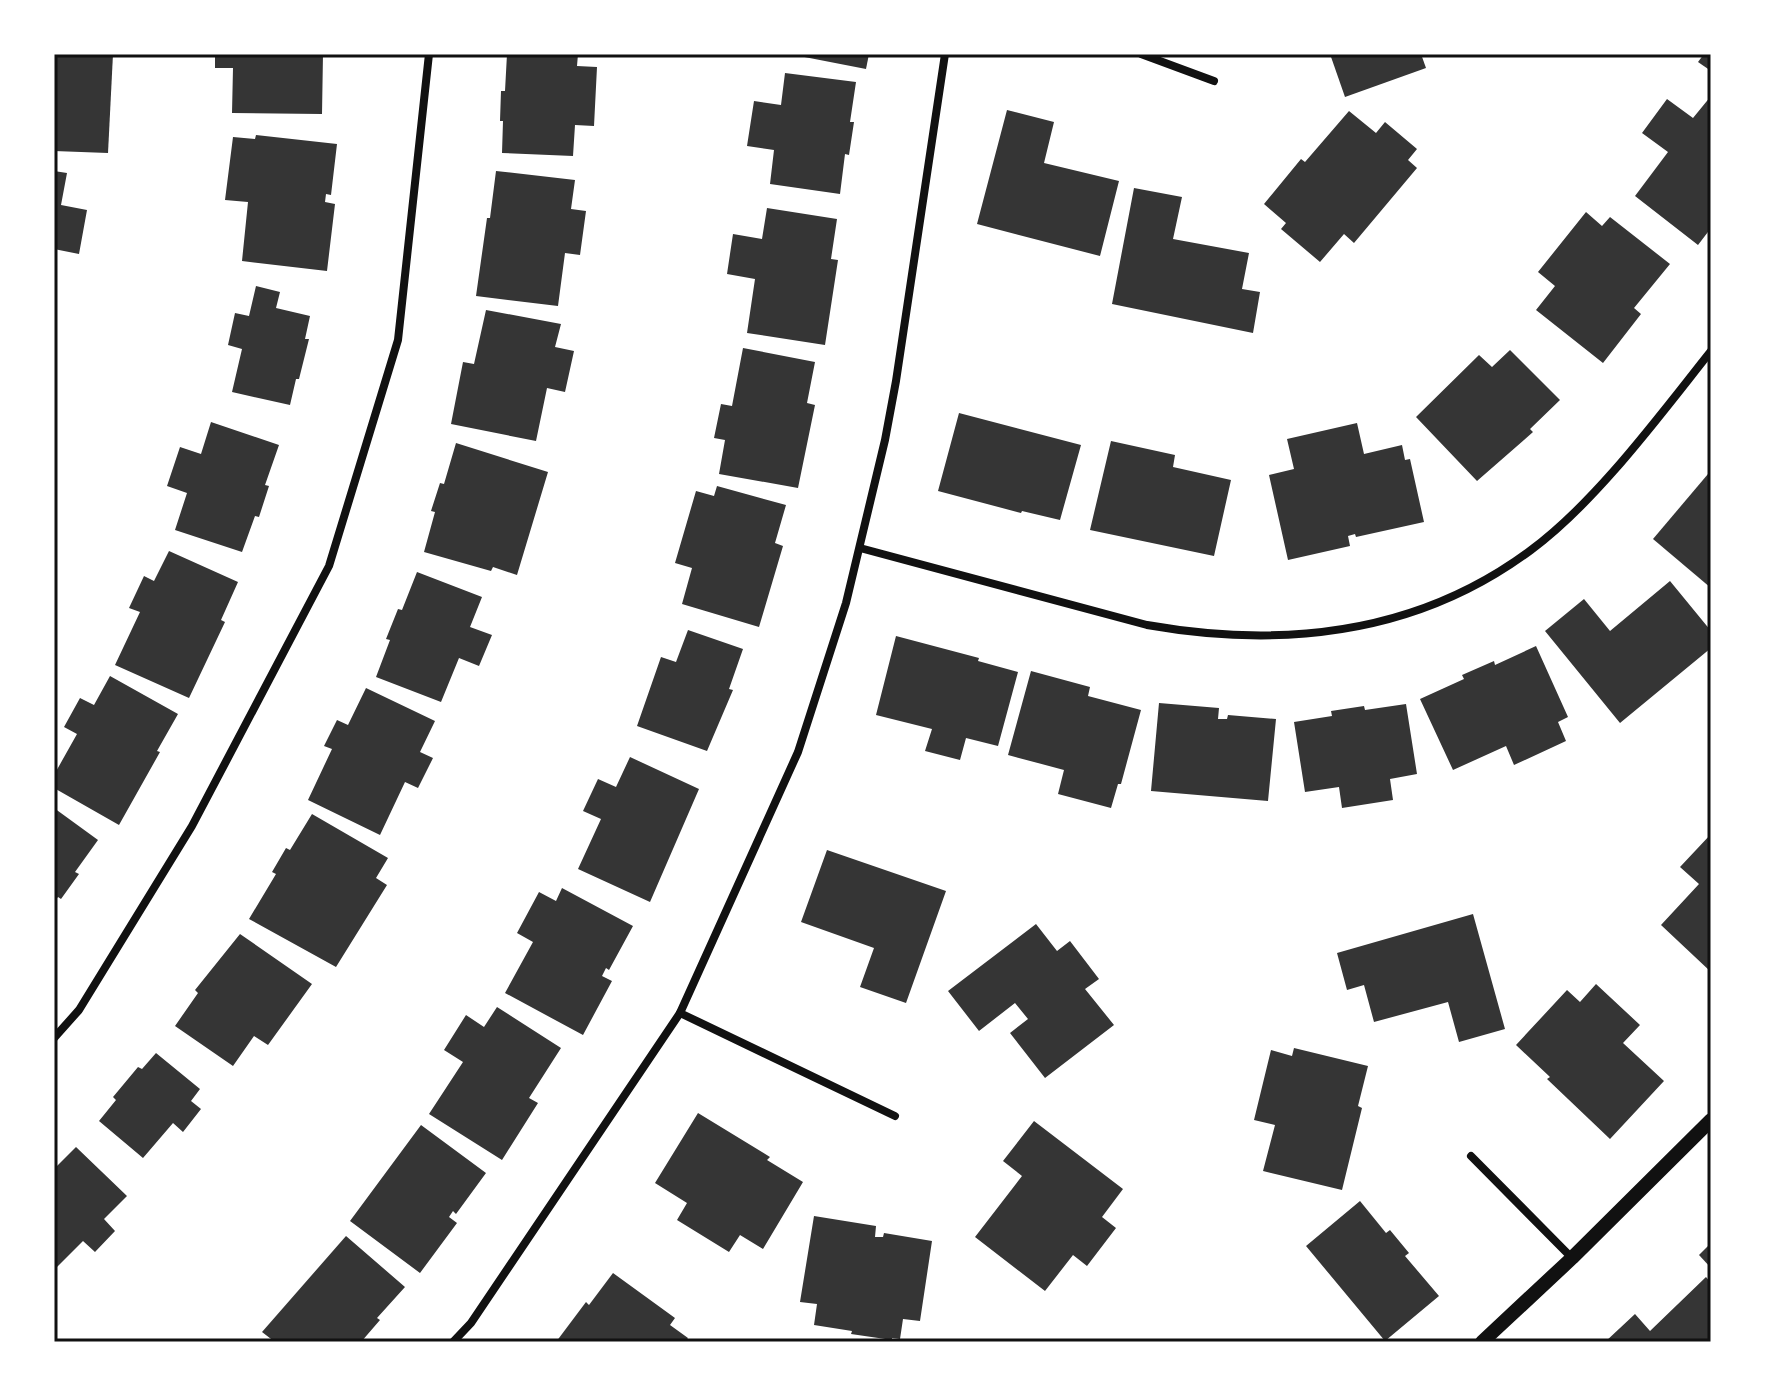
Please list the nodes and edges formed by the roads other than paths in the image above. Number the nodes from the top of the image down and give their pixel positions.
1 (429, 54) edge
2 (945, 54) edge
3 (1141, 54) edge
4 (1214, 81) dead end
5 (1711, 351) edge
6 (860, 548) junction
7 (680, 1013) junction
8 (54, 1038) edge
9 (895, 1116) dead end
10 (1711, 1120) edge
11 (1471, 1156) dead end
12 (1572, 1258) junction
13 (453, 1342) edge
14 (1482, 1342) edge

1 - 8 street
2 - 6 street
3 - 4 street
5 - 6 street
6 - 7 street
7 - 9 street
7 - 13 street
10 - 12 street
11 - 12 street
12 - 14 street

